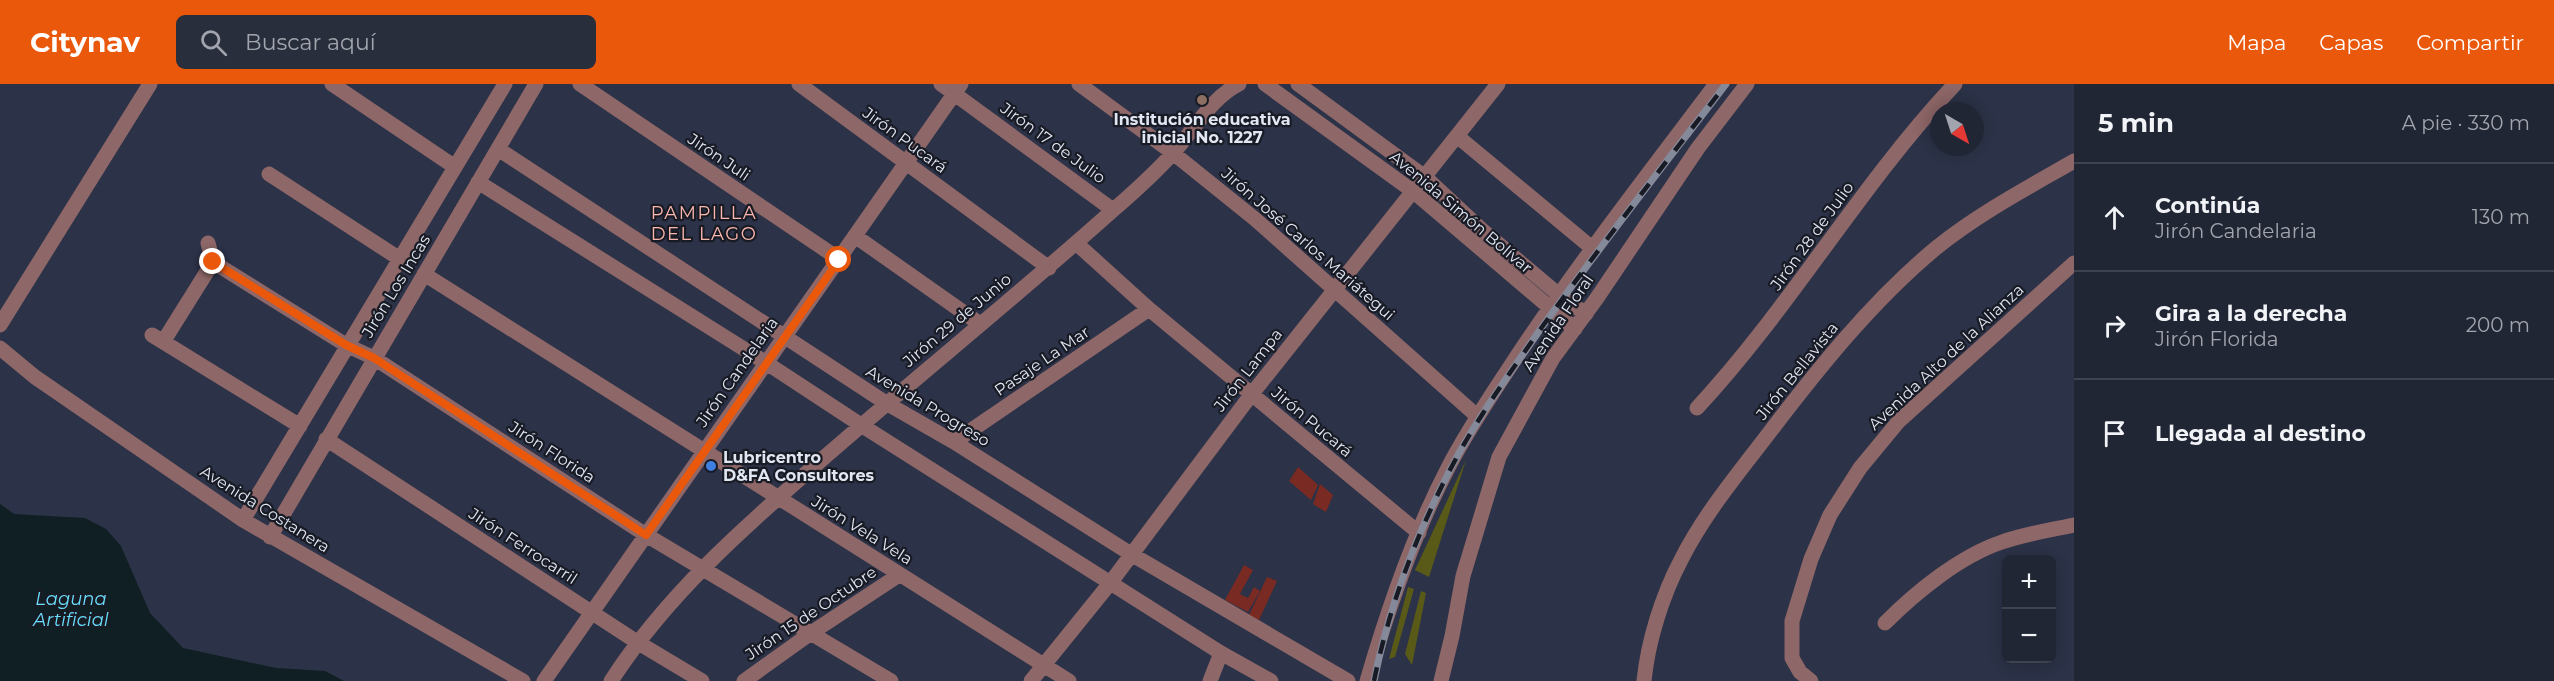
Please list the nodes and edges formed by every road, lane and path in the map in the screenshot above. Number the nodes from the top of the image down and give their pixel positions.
1 (150, 84) edge
2 (332, 84) edge
3 (505, 84) edge
4 (536, 84) edge
5 (580, 84) edge
6 (799, 84) edge
7 (941, 84) edge
8 (1079, 84) edge
9 (1265, 84) edge
10 (1298, 84) edge
11 (1498, 84) edge
12 (1716, 84) edge
13 (1747, 84) edge
14 (1955, 84) edge
15 (1231, 86) edge
16 (958, 89) edge
17 (1457, 136) junction
18 (498, 149) junction
19 (1173, 153) junction
20 (2074, 161) edge
21 (906, 164) junction
22 (455, 167) junction
23 (269, 174) dead end
24 (1425, 177) junction
25 (478, 182) junction
26 (1414, 192) junction
27 (1113, 210) junction
28 (855, 236) junction
29 (208, 243) dead end
30 (1076, 243) junction
31 (1592, 248) junction
32 (400, 259) junction
33 (839, 260) junction
34 (213, 262) junction
35 (2074, 263) edge
36 (1049, 268) junction
37 (424, 274) junction
38 (1334, 290) junction
39 (1559, 296) junction
40 (1149, 309) junction
41 (1549, 310) junction
42 (1586, 314) junction
43 (980, 324) junction
44 (0, 325) edge
45 (1575, 329) junction
46 (784, 336) junction
47 (346, 345) junction
48 (0, 348) edge
49 (374, 358) junction
50 (768, 363) junction
51 (1251, 395) junction
52 (886, 403) junction
53 (1697, 408) dead end
54 (1477, 416) junction
55 (861, 425) junction
56 (300, 426) junction
57 (326, 439) junction
58 (954, 442) junction
59 (704, 451) junction
60 (777, 499) junction
61 (243, 520) junction
62 (2074, 525) edge
63 (1419, 532) junction
64 (646, 535) junction
65 (270, 537) junction
66 (1131, 554) junction
67 (703, 569) junction
68 (899, 575) junction
69 (1111, 582) junction
70 (591, 611) junction
71 (1885, 623) dead end
72 (811, 633) junction
73 (637, 642) junction
74 (1221, 653) junction
75 (1044, 665) junction
76 (523, 681) edge
77 (544, 681) edge
78 (611, 681) edge
79 (702, 681) edge
80 (744, 681) edge
81 (891, 681) edge
82 (1031, 681) edge
83 (1069, 681) edge
84 (1210, 681) edge
85 (1271, 681) edge
86 (1348, 681) edge
87 (1367, 681) edge
88 (1441, 681) edge
89 (1644, 681) edge
90 (1810, 681) edge

1 - 44 street
2 - 22 street
3 - 22 street, Jirón Los Incas
4 - 18 street, Jirón Los Incas
5 - 33 street, Jirón Juli
6 - 21 street, Jirón Pucará
7 - 16 street, Jirón 17 de Julio
8 - 19 street, Jirón José Carlos Mariátegui
9 - 26 street, Avenida Simón Bolívar
10 - 24 street, Avenida Simón Bolívar
11 - 17 street, Jirón Lampa
12 - 31 street, Avenida Floral
13 - 42 street, Avenida Floral
14 - 53 street, Jirón 28 de Julio
15 - 19 street, Jirón 29 de Junio
16 - 21 street, Jirón Candelaria
16 - 27 street, Jirón 17 de Julio
17 - 24 street, Jirón Lampa
17 - 31 street
18 - 25 street, Jirón Los Incas
18 - 46 street, Avenida Progreso
19 - 27 street, Jirón 29 de Junio
19 - 38 street, Jirón José Carlos Mariátegui
20 - 89 street, Jirón Bellavista
21 - 28 street, Jirón Candelaria
21 - 36 street, Jirón Pucará
22 - 32 street, Jirón Los Incas
23 - 32 street
24 - 26 street, Jirón Lampa
24 - 39 street, Avenida Simón Bolívar
25 - 37 street, Jirón Los Incas
25 - 50 street
26 - 38 street, Jirón Lampa
26 - 41 street, Avenida Simón Bolívar
27 - 30 street, Jirón 29 de Junio
28 - 33 street, Jirón Candelaria
28 - 43 street
29 - 34 street
30 - 36 street, Jirón 29 de Junio
30 - 40 street, Jirón Pucará
31 - 39 street, Avenida Floral
32 - 47 street, Jirón Los Incas
33 - 46 street, Jirón Candelaria
34 - 47 street, Jirón Florida
34 - 56 street
35 - 90 street, Avenida Alto de la Alianza
36 - 43 street, Jirón 29 de Junio
37 - 49 street, Jirón Los Incas
37 - 59 street, Jirón Vela Vela
38 - 51 street, Jirón Lampa
38 - 54 street, Jirón José Carlos Mariátegui
39 - 41 street, Avenida Floral
39 - 42 street, Avenida Simón Bolívar
40 - 51 street, Jirón Pucará
40 - 58 street, Pasaje La Mar
41 - 45 street, Avenida Simón Bolívar
41 - 54 street, Avenida Floral
42 - 45 street, Avenida Floral
43 - 52 street, Jirón 29 de Junio
45 - 88 street, Avenida Floral
46 - 50 street, Jirón Candelaria
46 - 52 street, Avenida Progreso
47 - 49 street, Jirón Florida
47 - 56 street, Jirón Los Incas
48 - 61 street, Avenida Costanera
49 - 57 street, Jirón Los Incas
49 - 64 street, Jirón Florida
50 - 55 street
50 - 59 street, Jirón Candelaria
51 - 63 street, Jirón Pucará
51 - 66 street, Jirón Lampa
52 - 55 street, Jirón 29 de Junio
52 - 58 street, Avenida Progreso
54 - 63 street, Avenida Floral
55 - 60 street, Jirón 29 de Junio
55 - 69 street
56 - 61 street, Jirón Los Incas
57 - 65 street, Jirón Los Incas
57 - 70 street, Jirón Ferrocarril
58 - 66 street, Avenida Progreso
59 - 60 street, Jirón Vela Vela
59 - 64 street, Jirón Candelaria
60 - 67 street, Jirón 29 de Junio
60 - 68 street, Jirón Vela Vela
61 - 65 street, Avenida Costanera
62 - 71 street
63 - 87 street, Avenida Floral
64 - 67 street, Jirón Florida
64 - 70 street, Jirón Candelaria
65 - 76 street, Avenida Costanera
66 - 69 street, Jirón Lampa
66 - 86 street, Avenida Progreso
67 - 72 street, Jirón Florida
67 - 73 street, Jirón 29 de Junio
68 - 72 street, Jirón 15 de Octubre
68 - 75 street, Jirón Vela Vela
69 - 74 street
69 - 75 street, Jirón Lampa
70 - 73 street, Jirón Ferrocarril
70 - 77 street, Jirón Candelaria
72 - 80 street, Jirón 15 de Octubre
72 - 81 street, Jirón Florida
73 - 78 street, Jirón 29 de Junio
73 - 79 street, Jirón Ferrocarril
74 - 84 street
74 - 85 street
75 - 82 street, Jirón Lampa
75 - 83 street, Jirón Vela Vela

